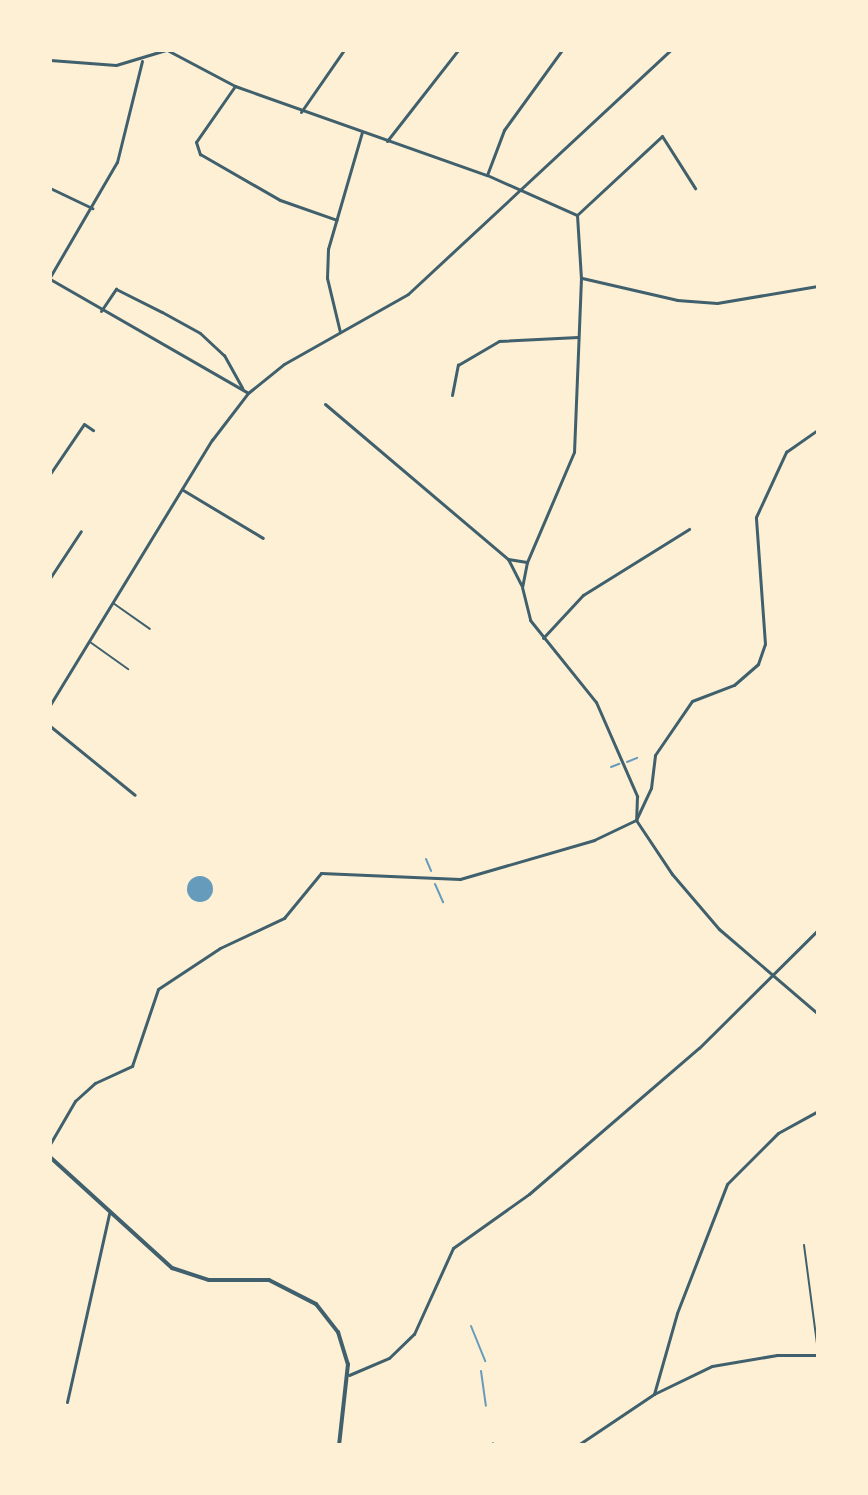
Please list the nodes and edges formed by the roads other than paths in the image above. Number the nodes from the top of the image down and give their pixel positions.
1 (166, 50) edge
2 (344, 50) edge
3 (458, 50) edge
4 (562, 50) edge
5 (671, 50) edge
6 (157, 52) edge
7 (50, 60) edge
8 (142, 61) junction
9 (235, 86) junction
10 (301, 112) junction
11 (362, 132) junction
12 (387, 141) junction
13 (487, 175) junction
14 (50, 188) edge
15 (695, 188) dead end
16 (523, 189) junction
17 (92, 208) junction
18 (575, 214) junction
19 (337, 220) junction
20 (50, 278) edge
21 (581, 278) junction
22 (818, 286) edge
23 (100, 311) junction
24 (340, 332) junction
25 (579, 337) junction
26 (242, 388) junction
27 (248, 393) junction
28 (452, 395) dead end
29 (325, 404) dead end
30 (93, 430) dead end
31 (818, 430) edge
32 (50, 474) edge
33 (183, 490) junction
34 (689, 529) dead end
35 (81, 531) dead end
36 (263, 538) dead end
37 (508, 559) junction
38 (527, 562) junction
39 (51, 574) edge
40 (522, 587) junction
41 (112, 603) junction
42 (150, 629) dead end
43 (542, 638) junction
44 (89, 642) junction
45 (128, 669) dead end
46 (50, 705) edge
47 (50, 726) edge
48 (135, 795) dead end
49 (636, 820) junction
50 (818, 930) edge
51 (773, 978) junction
52 (818, 1014) edge
53 (818, 1111) edge
54 (50, 1144) edge
55 (50, 1157) edge
56 (109, 1214) junction
57 (804, 1245) dead end
58 (818, 1353) edge
59 (349, 1375) junction
60 (654, 1394) junction
61 (67, 1402) dead end
62 (339, 1445) edge
63 (578, 1445) edge

1 - 6 street
1 - 9 street
2 - 10 street
3 - 12 street
4 - 13 street
5 - 16 street
6 - 8 street
7 - 8 street
8 - 17 street
9 - 10 street
9 - 19 street
10 - 11 street
11 - 12 street
11 - 19 street
12 - 13 street
13 - 16 street
14 - 17 street
15 - 18 street
16 - 18 street
16 - 24 street
17 - 20 street
18 - 21 street
19 - 24 street
20 - 23 street
21 - 22 street
21 - 25 street
23 - 26 street
23 - 26 street
24 - 27 street
25 - 28 street
25 - 38 street
26 - 27 street
27 - 33 street
29 - 37 street
30 - 32 street
31 - 49 street
33 - 36 street
33 - 41 street
34 - 43 street
35 - 39 street
37 - 38 street
37 - 40 street
38 - 40 street
40 - 43 street
41 - 42 lane
41 - 44 street
43 - 49 street
44 - 45 lane
44 - 46 street
47 - 48 street
49 - 51 street
49 - 54 street
50 - 51 street
51 - 52 street
51 - 59 street
53 - 60 street
55 - 56 street
56 - 59 street
56 - 61 street
57 - 58 lane
58 - 60 street
59 - 62 street
60 - 63 street

